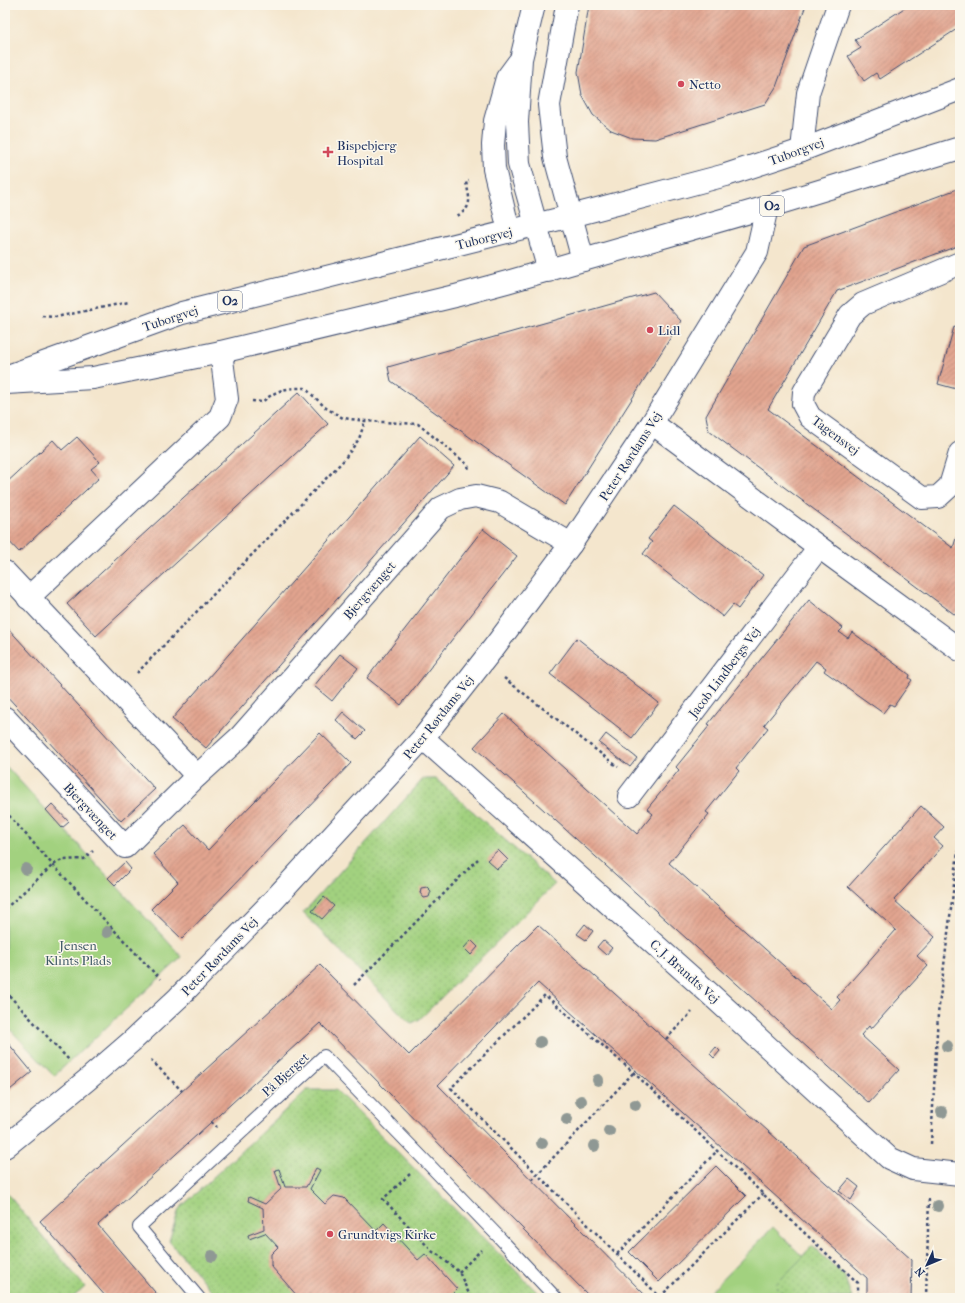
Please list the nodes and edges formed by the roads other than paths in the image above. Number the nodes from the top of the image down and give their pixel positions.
1 (534, 5) edge
2 (567, 5) edge
3 (839, 5) edge
4 (521, 59) junction
5 (960, 88) edge
6 (960, 133) edge
7 (960, 148) edge
8 (802, 150) junction
9 (866, 177) junction
10 (767, 207) junction
11 (572, 216) junction
12 (536, 225) junction
13 (509, 231) junction
14 (582, 260) junction
15 (960, 263) edge
16 (548, 270) junction
17 (221, 352) junction
18 (5, 377) edge
19 (5, 383) edge
20 (652, 424) junction
21 (960, 454) edge
22 (571, 544) junction
23 (819, 547) junction
24 (5, 572) edge
25 (28, 598) junction
26 (960, 650) edge
27 (5, 718) edge
28 (423, 738) junction
29 (197, 776) junction
30 (634, 789) road end
31 (5, 1147) edge
32 (960, 1174) edge
33 (199, 1298) edge
34 (556, 1298) edge

1 - 4 street
2 - 11 street
3 - 8 street
4 - 12 street
4 - 13 street
5 - 8 street, Tuborgvej / O2
6 - 9 street
7 - 9 street, O2
8 - 11 street, Tuborgvej / O2
9 - 10 street, O2
10 - 14 street, O2
10 - 20 street, Peter Rørdams Vej
11 - 12 street, Tuborgvej / O2
11 - 14 street
12 - 13 street, Tuborgvej / O2
12 - 16 street
13 - 18 street, Tuborgvej / O2
14 - 16 street, O2
15 - 21 street, Tagensvej
16 - 17 street, O2
17 - 19 street, O2
17 - 25 street
20 - 22 street, Peter Rørdams Vej
20 - 23 street
22 - 28 street, Peter Rørdams Vej
22 - 29 street, Bjergvænget
23 - 26 street
23 - 30 street, Jacob Lindbergs Vej
24 - 25 street
25 - 29 street
27 - 29 street, Bjergvænget
28 - 31 street, Peter Rørdams Vej
28 - 32 street, C. J. Brandts Vej
33 - 34 lane, På Bjerget

